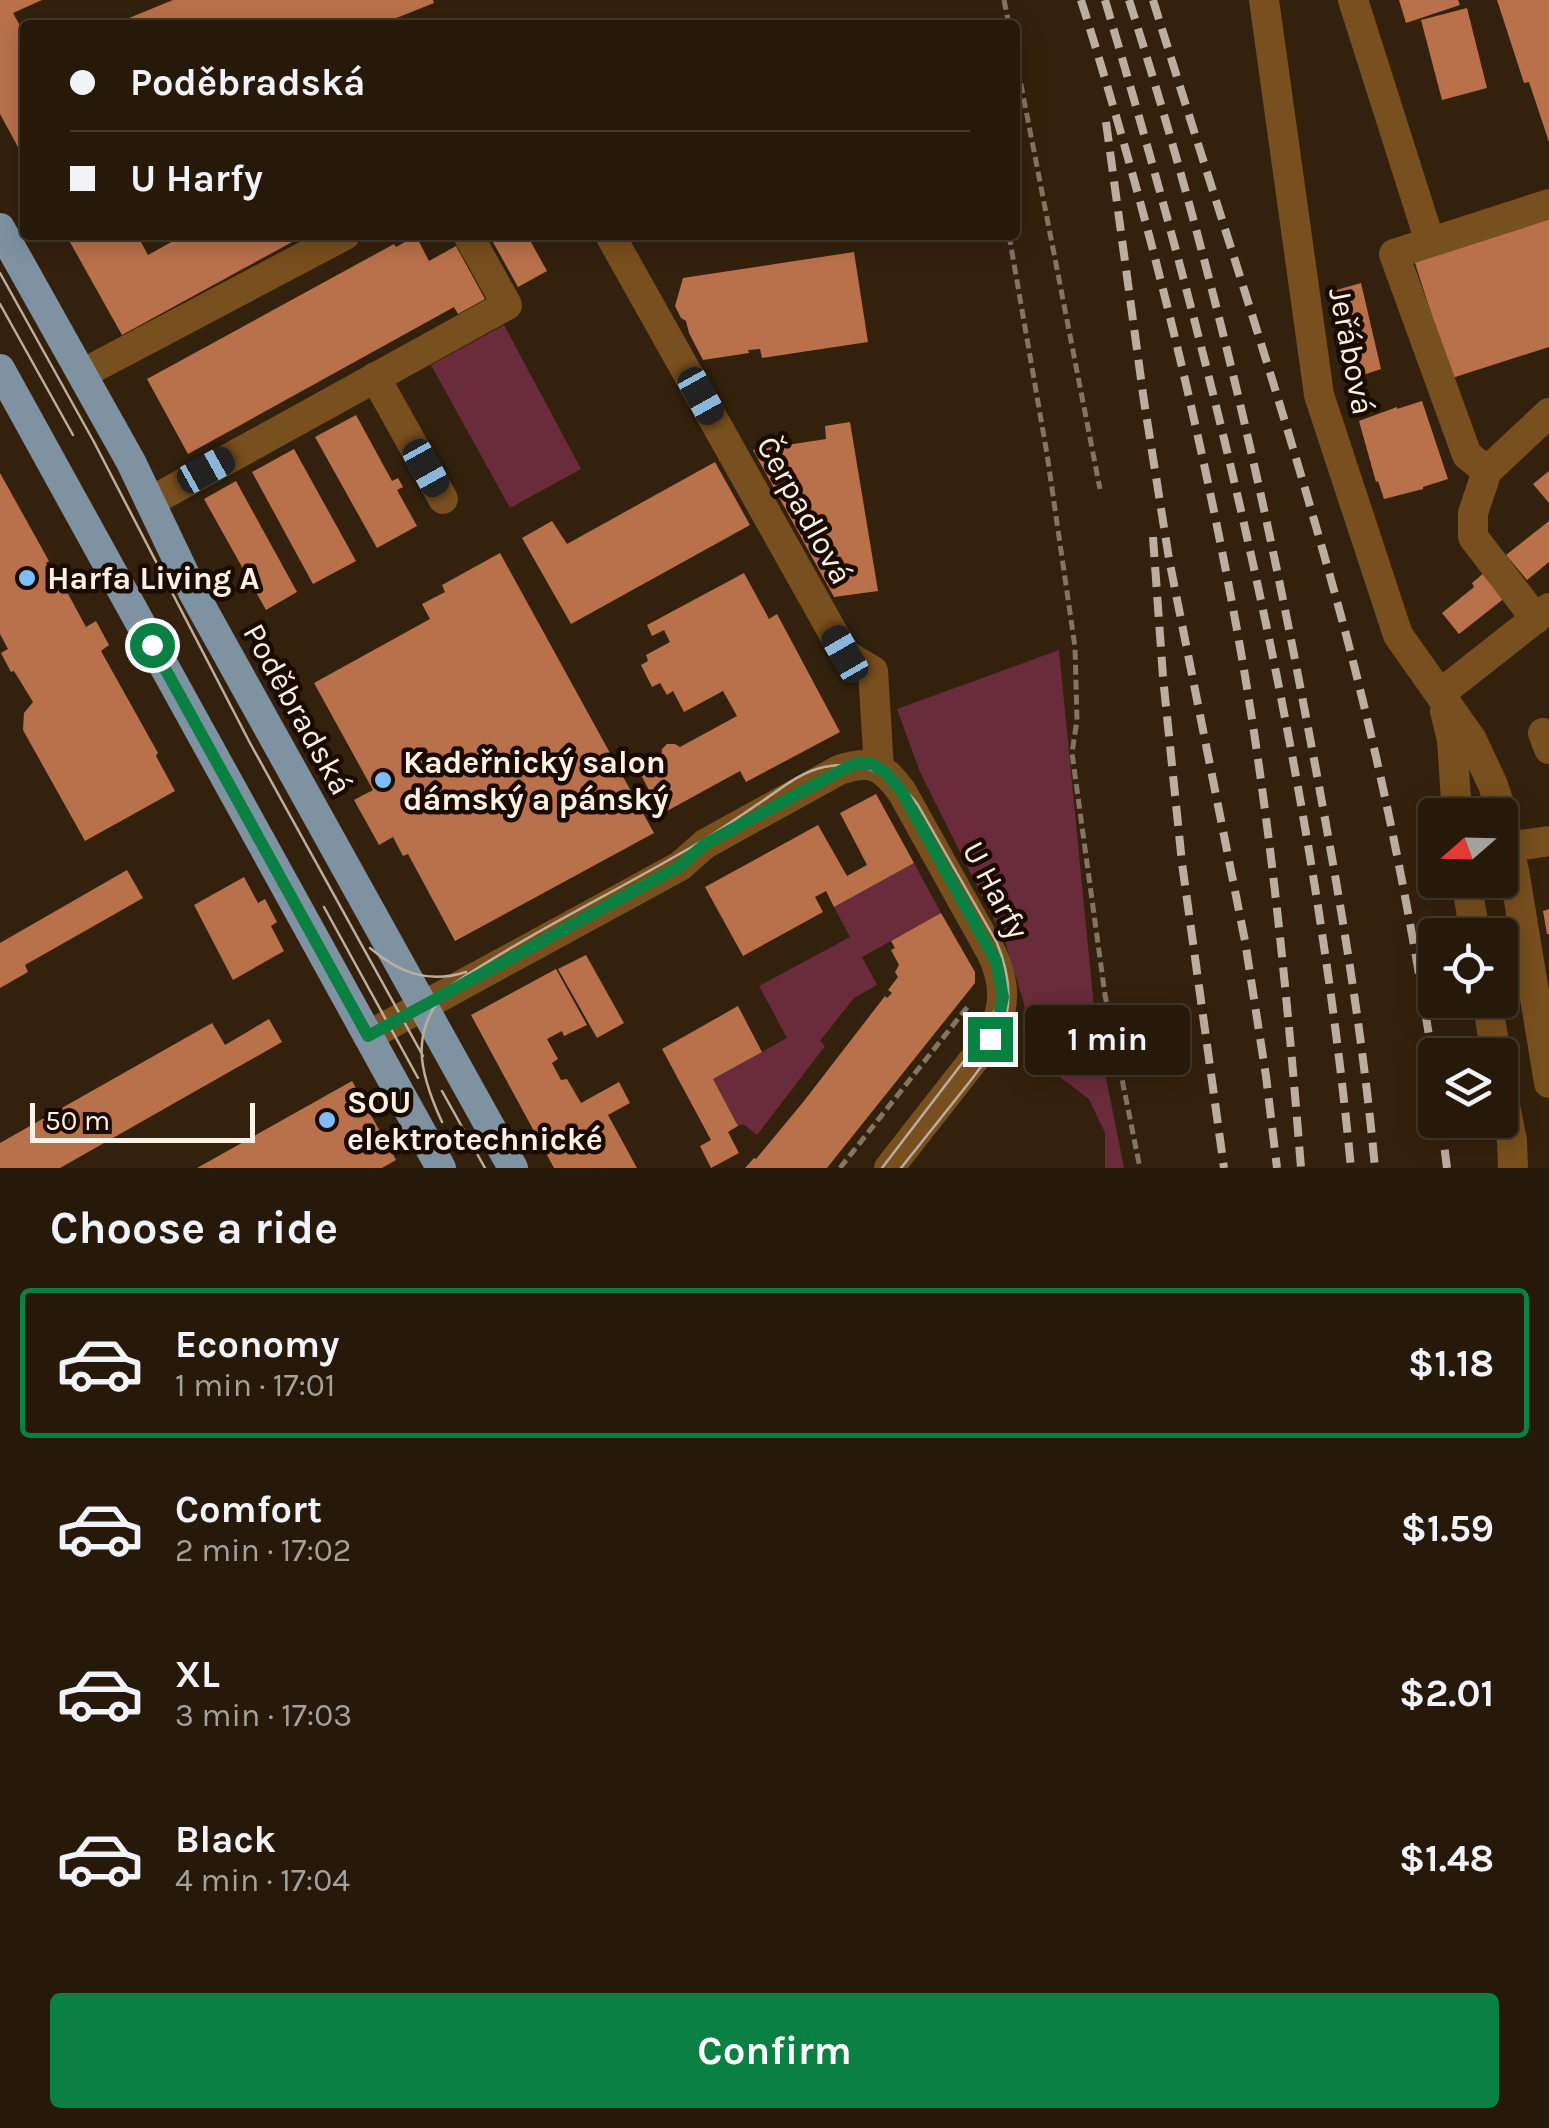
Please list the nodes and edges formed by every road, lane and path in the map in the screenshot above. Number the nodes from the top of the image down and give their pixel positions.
1 (1264, 0) edge
2 (1353, 0) edge
3 (1020, 80) edge
4 (1549, 204) edge
5 (0, 228) edge
6 (336, 240) edge
7 (471, 240) edge
8 (613, 240) edge
9 (1010, 240) edge
10 (1430, 242) junction
11 (0, 369) edge
12 (82, 374) junction
13 (376, 377) junction
14 (1549, 413) edge
15 (1487, 471) junction
16 (1100, 490) dead end
17 (443, 499) dead end
18 (150, 502) junction
19 (1542, 614) edge
20 (1440, 693) junction
21 (868, 766) junction
22 (1457, 798) edge
23 (1496, 798) edge
24 (1549, 841) edge
25 (1518, 846) edge
26 (1518, 898) edge
27 (973, 1000) dead end
28 (423, 1006) junction
29 (368, 1036) junction
30 (1549, 1083) edge
31 (1511, 1138) edge
32 (441, 1168) edge
33 (512, 1168) edge
34 (840, 1168) edge
35 (889, 1168) edge
36 (1140, 1168) edge
37 (1513, 1168) edge

1 - 20 street, Jeřábová
2 - 10 street
3 - 16 path
4 - 10 street
5 - 12 main road, Poděbradská
6 - 12 street
7 - 13 street
8 - 21 street, Čerpadlová
9 - 36 path
10 - 15 street
11 - 29 main road
12 - 18 main road, Poděbradská
13 - 17 street
13 - 18 street
14 - 15 street
15 - 19 street
18 - 28 main road, Poděbradská
19 - 20 street
20 - 22 street
20 - 23 street, Jeřábová
21 - 28 street
21 - 35 street, U Harfy
24 - 25 street
26 - 30 street, Jeřábová
27 - 34 path
28 - 29 street
28 - 33 main road, Poděbradská
29 - 32 main road
31 - 37 street

